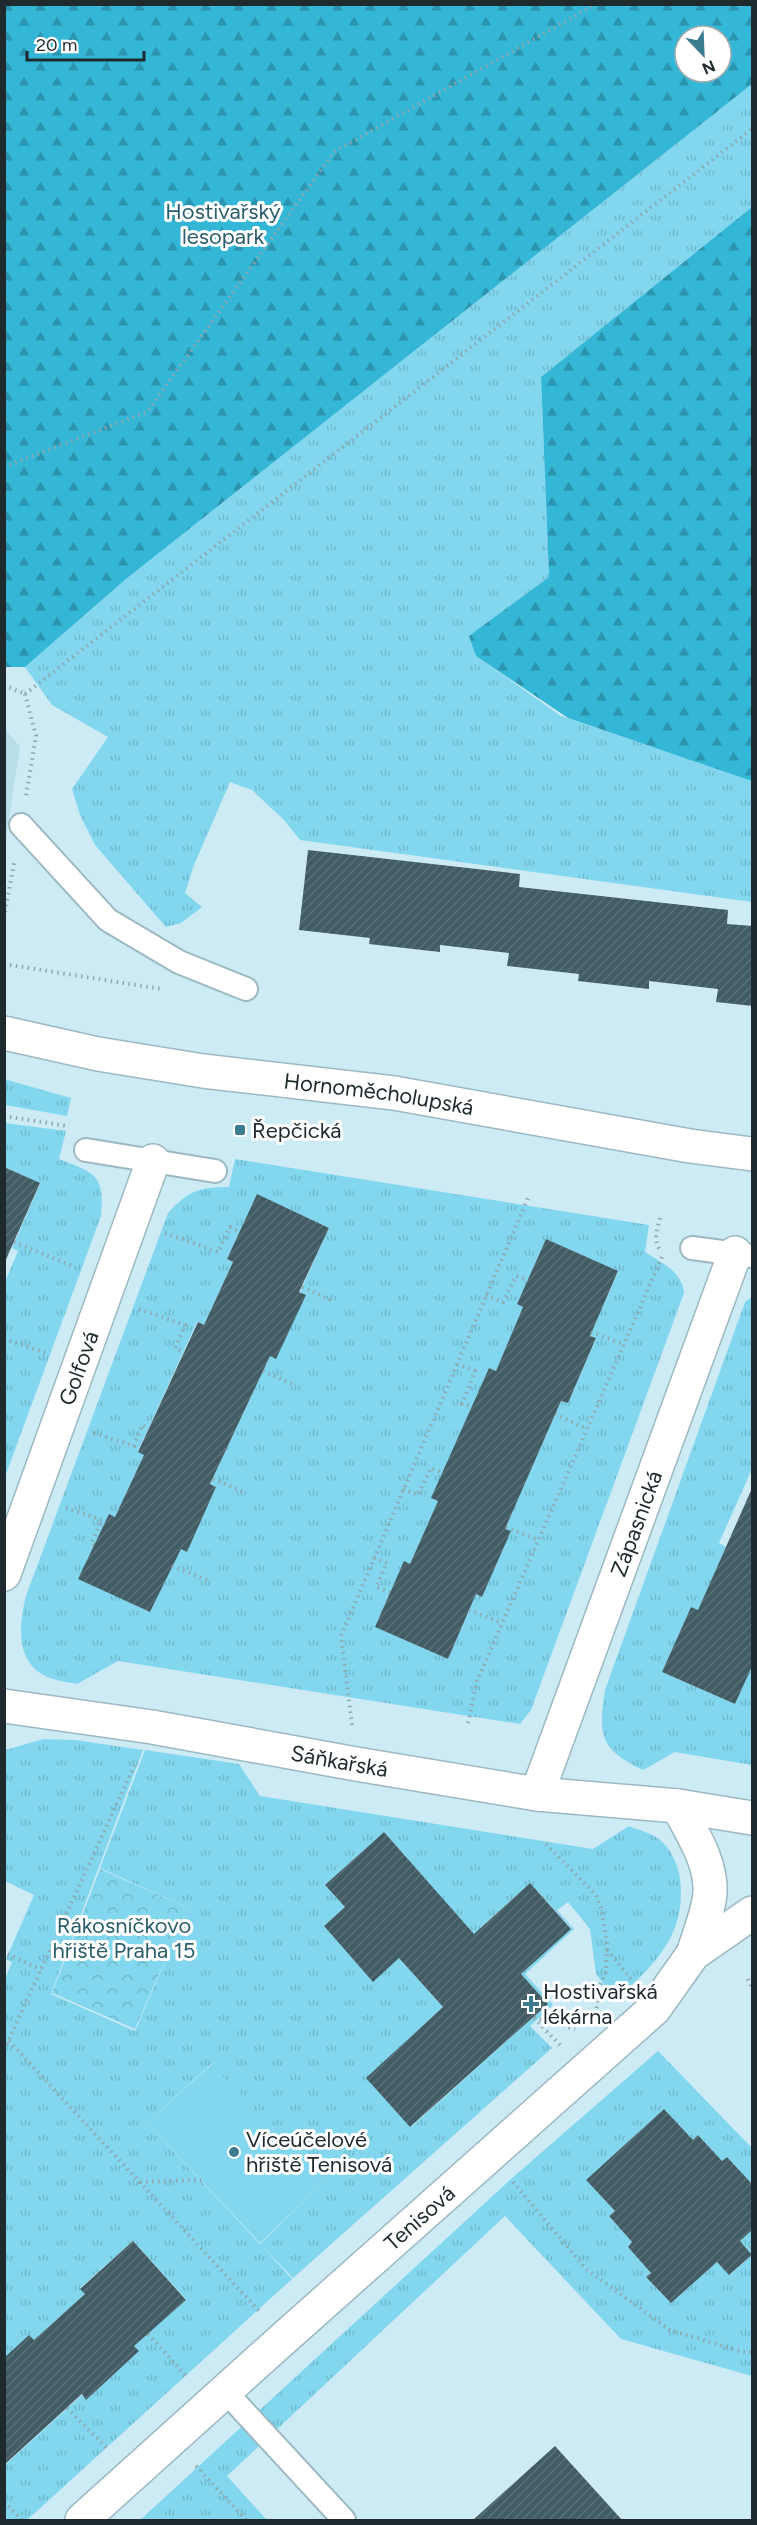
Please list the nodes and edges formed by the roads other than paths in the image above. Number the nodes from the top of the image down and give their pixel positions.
1 (21, 825) dead end
2 (246, 989) dead end
3 (4, 1033) edge
4 (86, 1150) dead end
5 (753, 1154) edge
6 (153, 1161) junction
7 (215, 1171) dead end
8 (692, 1248) dead end
9 (744, 1255) edge
10 (4, 1574) edge
11 (4, 1706) edge
12 (537, 1794) junction
13 (678, 1806) junction
14 (753, 1818) edge
15 (753, 1914) edge
16 (693, 1953) junction
17 (225, 2391) junction
18 (82, 2520) edge
19 (344, 2520) edge

1 - 2 lane
3 - 5 street, Hornoměcholupská
4 - 6 lane
6 - 7 lane
6 - 10 street, Golfová
8 - 9 lane
9 - 12 street, Zápasnická
11 - 12 street, Sáňkařská
12 - 13 street, Sáňkařská
13 - 14 street, Sáňkařská
13 - 16 street
15 - 16 street, Tenisová
16 - 17 street, Tenisová
17 - 18 street, Tenisová
17 - 19 lane

